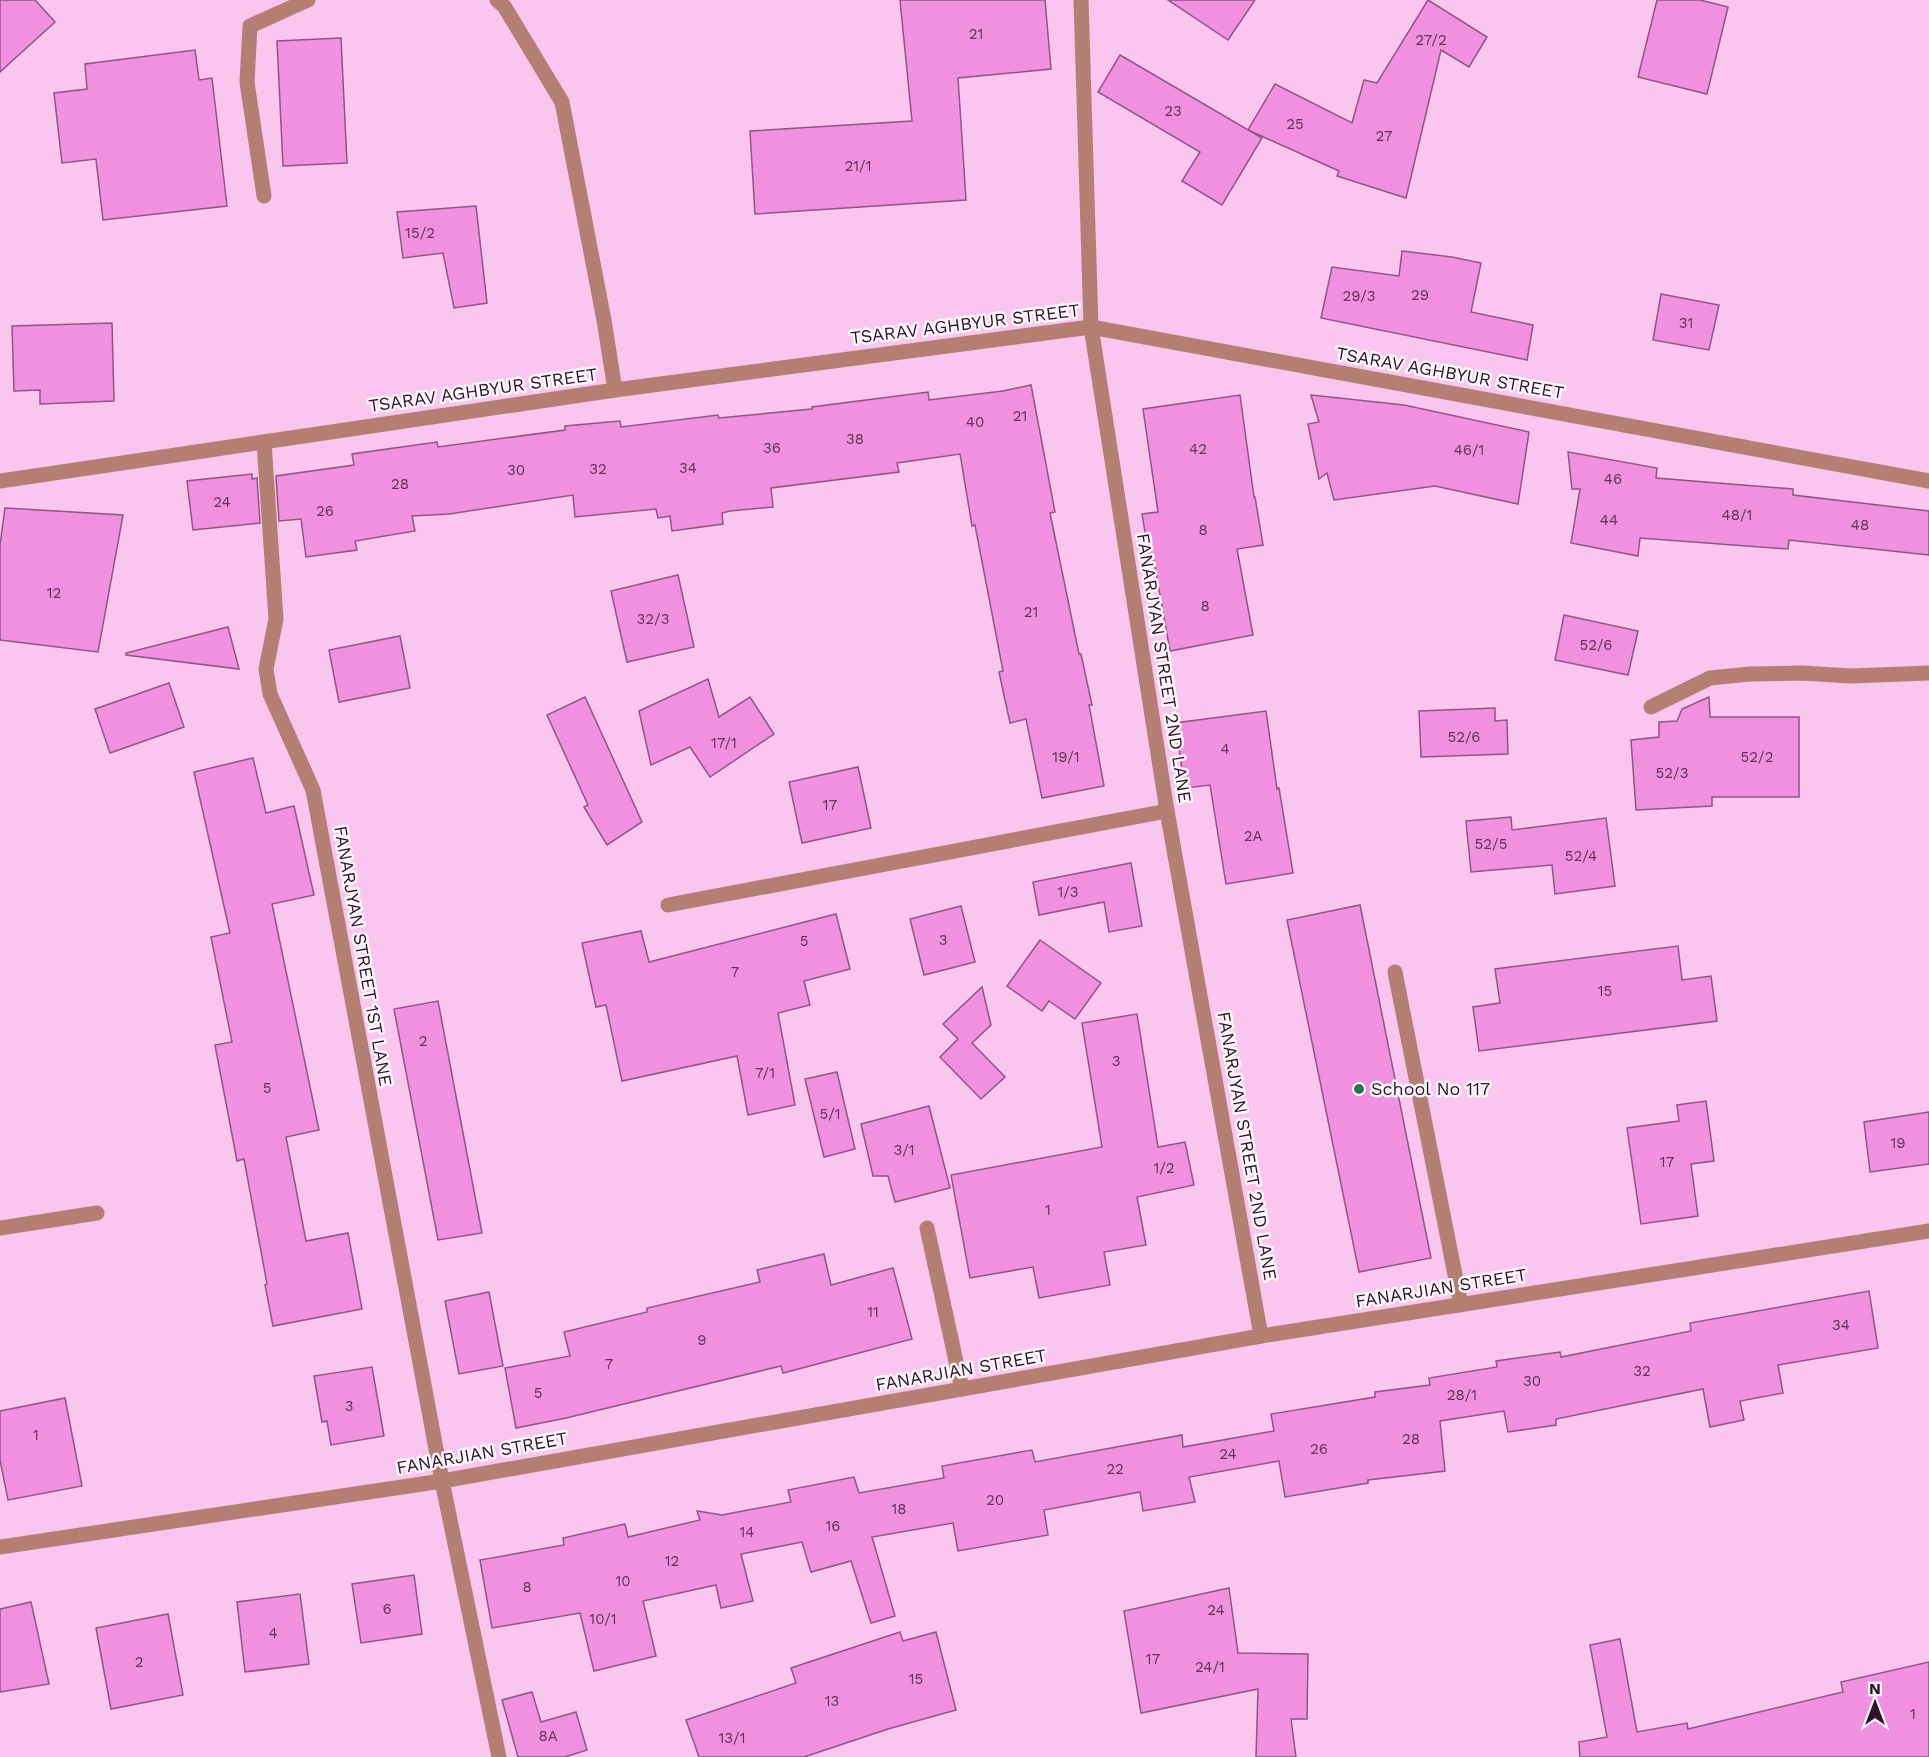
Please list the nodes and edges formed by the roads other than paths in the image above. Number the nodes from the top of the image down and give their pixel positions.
1 (308, 0) edge
2 (497, 0) edge
3 (1082, 0) edge
4 (264, 196) dead end
5 (1091, 327) junction
6 (615, 390) junction
7 (264, 442) junction
8 (0, 481) edge
9 (1929, 481) edge
10 (1929, 673) edge
11 (1651, 707) dead end
12 (1167, 811) junction
13 (668, 906) dead end
14 (1395, 972) dead end
15 (97, 1214) dead end
16 (0, 1228) edge
17 (927, 1228) dead end
18 (1929, 1232) edge
19 (1461, 1305) junction
20 (1261, 1336) junction
21 (962, 1389) junction
22 (442, 1481) junction
23 (1, 1544) edge
24 (500, 1757) edge

1 - 4 street
2 - 6 street
3 - 5 street, FANARJYAN STREET 2ND LANE
5 - 6 street, TSARAV AGHBYUR STREET
5 - 9 street, TSARAV AGHBYUR STREET
5 - 12 street, FANARJYAN STREET 2ND LANE
6 - 7 street, TSARAV AGHBYUR STREET
7 - 8 street, TSARAV AGHBYUR STREET
7 - 22 street, FANARJYAN STREET 1ST LANE
10 - 11 street
12 - 13 street
12 - 20 street, FANARJYAN STREET 2ND LANE
14 - 19 street
15 - 16 street
17 - 21 street
18 - 19 street, FANARJIAN STREET
19 - 20 street, FANARJIAN STREET
20 - 21 street, FANARJIAN STREET
21 - 22 street, FANARJIAN STREET
22 - 23 street, FANARJIAN STREET
22 - 24 street, FANARJYAN STREET 1ST LANE

